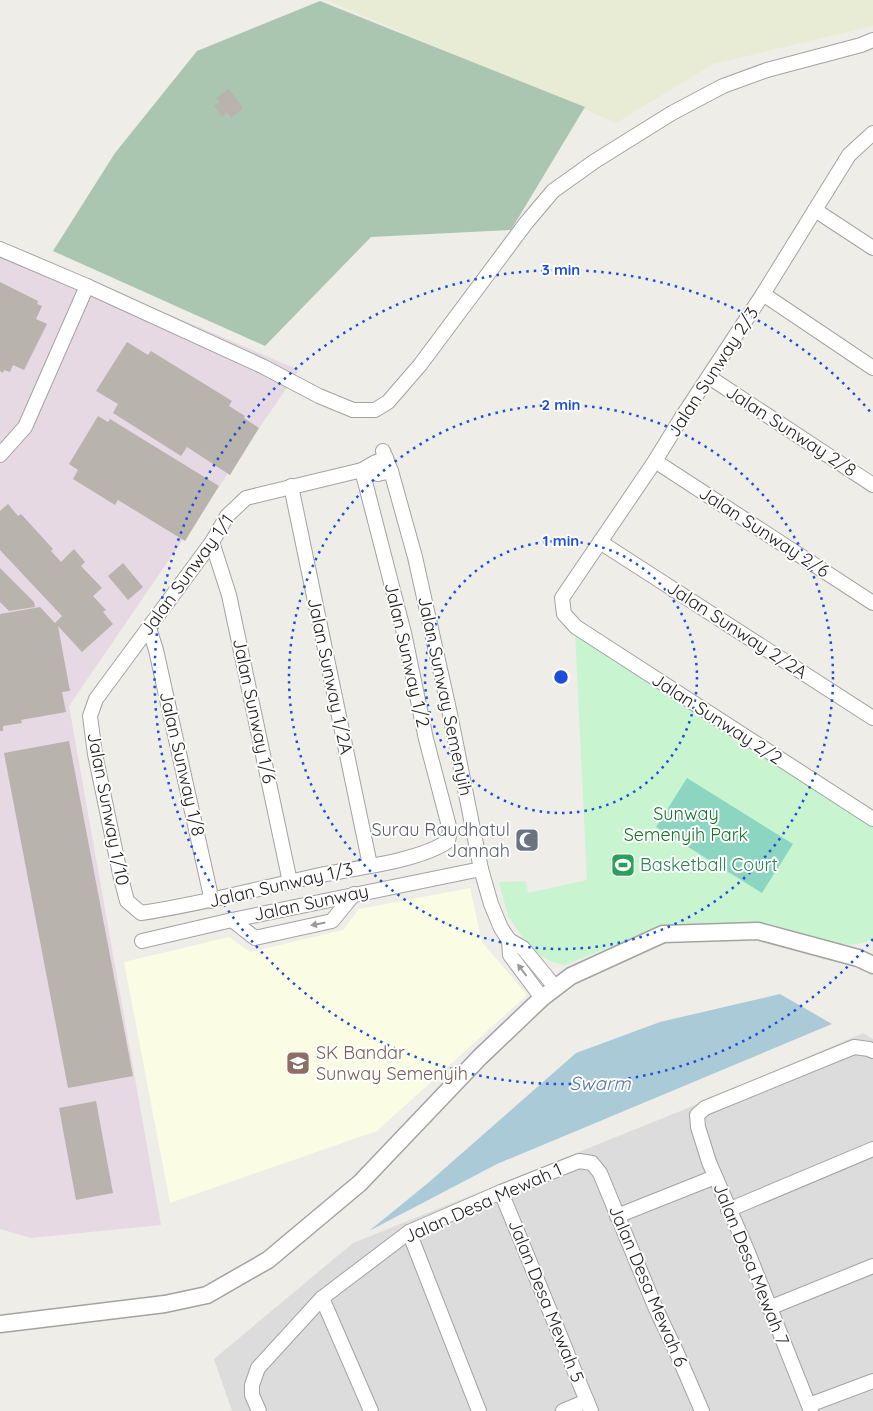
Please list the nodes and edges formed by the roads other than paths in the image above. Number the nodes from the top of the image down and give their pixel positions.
1 (873, 40) edge
2 (873, 133) edge
3 (815, 210) junction
4 (873, 248) edge
5 (0, 249) edge
6 (87, 286) junction
7 (763, 294) junction
8 (873, 368) edge
9 (709, 377) junction
10 (0, 455) edge
11 (386, 460) joint
12 (655, 461) junction
13 (362, 470) junction
14 (873, 485) edge
15 (291, 486) junction
16 (212, 542) junction
17 (600, 542) junction
18 (873, 603) edge
19 (564, 614) joint
20 (149, 628) junction
21 (96, 699) joint
22 (873, 718) edge
23 (873, 819) edge
24 (448, 841) joint
25 (370, 865) junction
26 (481, 869) junction
27 (290, 882) junction
28 (354, 894) junction
29 (212, 901) junction
30 (141, 913) joint
31 (232, 920) junction
32 (509, 940) junction
33 (142, 941) dead end
34 (873, 965) edge
35 (555, 987) junction
36 (542, 998) junction
37 (871, 1050) edge
38 (873, 1149) edge
39 (592, 1163) joint
40 (715, 1176) junction
41 (501, 1192) junction
42 (728, 1210) junction
43 (617, 1216) junction
44 (409, 1232) junction
45 (873, 1266) edge
46 (322, 1298) junction
47 (770, 1308) junction
48 (0, 1324) edge
49 (873, 1381) edge
50 (589, 1406) edge
51 (810, 1408) edge
52 (259, 1411) edge
53 (372, 1411) edge
54 (479, 1411) edge
55 (563, 1411) edge
56 (702, 1411) edge

1 - 6 street
2 - 3 street, Jalan Sunway 2/3
3 - 4 street
3 - 7 street, Jalan Sunway 2/3
5 - 6 street
6 - 10 street
7 - 8 street
7 - 9 street, Jalan Sunway 2/3
9 - 12 street, Jalan Sunway 2/3
9 - 14 street, Jalan Sunway 2/8
11 - 13 street, Jalan Sunway 1/1
11 - 26 street, Jalan Sunway Semenyih
12 - 17 street, Jalan Sunway 2/3
12 - 18 street, Jalan Sunway 2/6
13 - 15 street, Jalan Sunway 1/1
13 - 24 street, Jalan Sunway 1/2
15 - 16 street, Jalan Sunway 1/1
15 - 25 street, Jalan Sunway 1/2A
16 - 20 street, Jalan Sunway 1/1
16 - 27 street, Jalan Sunway 1/6
17 - 19 street, Jalan Sunway 2/3
17 - 22 street, Jalan Sunway 2/2A
19 - 23 street, Jalan Sunway 2/2
20 - 21 street, Jalan Sunway 1/1
20 - 29 street, Jalan Sunway 1/8
21 - 30 street, Jalan Sunway 1/10
24 - 25 street, Jalan Sunway 1/3
25 - 27 street, Jalan Sunway 1/3
26 - 28 street, Jalan Sunway
26 - 32 street, Jalan Sunway Semenyih
27 - 29 street, Jalan Sunway 1/3
28 - 31 street, Jalan Sunway
28 -> 31 street
29 - 30 street, Jalan Sunway 1/3
31 - 33 street, Jalan Sunway
32 - 35 street, Jalan Sunway Semenyih
36 -> 32 street, Jalan Sunway Semenyih
34 - 35 street
35 - 36 street
36 - 48 street
37 - 40 street, Jalan Desa Mewah 7
38 - 42 street
39 - 41 street, Jalan Desa Mewah 1
39 - 43 street, Jalan Desa Mewah 6
40 - 42 street, Jalan Desa Mewah 7
40 - 43 street
41 - 44 street, Jalan Desa Mewah 1
41 - 50 street, Jalan Desa Mewah 5
42 - 47 street, Jalan Desa Mewah 7
43 - 56 street, Jalan Desa Mewah 6
44 - 46 street, Jalan Desa Mewah 1
44 - 54 street
45 - 47 street
46 - 52 street, Jalan Desa Mewah 1
46 - 53 street
47 - 51 street, Jalan Desa Mewah 7
49 - 51 street
50 - 55 street

